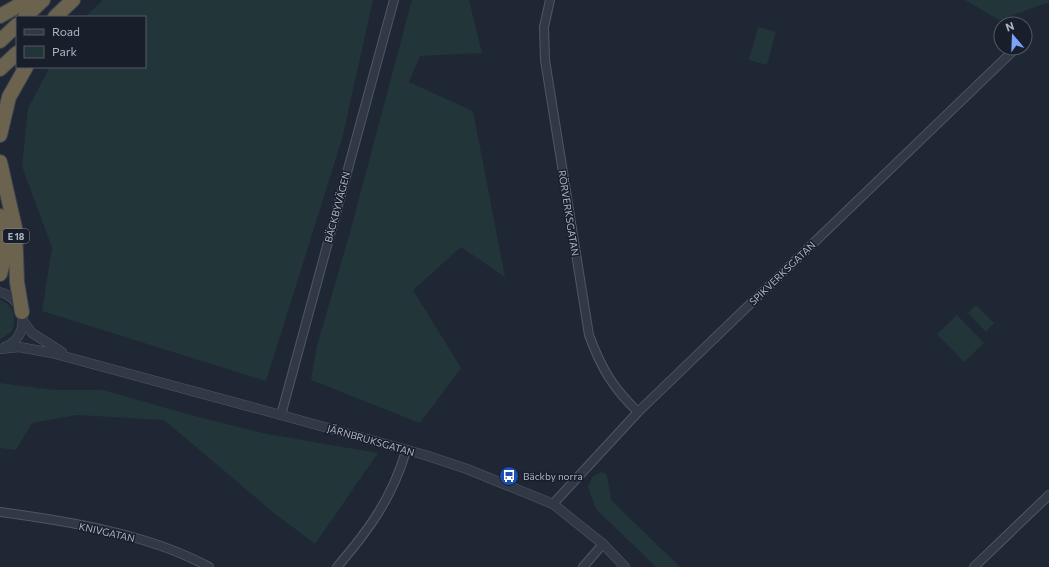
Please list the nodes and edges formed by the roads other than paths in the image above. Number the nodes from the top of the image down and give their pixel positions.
1 (28, 0) edge
2 (43, 0) edge
3 (73, 0) edge
4 (84, 0) edge
5 (394, 0) edge
6 (550, 0) edge
7 (0, 16) edge
8 (26, 16) edge
9 (56, 16) edge
10 (69, 16) edge
11 (16, 26) edge
12 (0, 41) edge
13 (16, 54) edge
14 (1008, 56) edge
15 (25, 68) edge
16 (0, 69) edge
17 (0, 136) edge
18 (0, 162) edge
19 (0, 216) edge
20 (0, 274) edge
21 (0, 292) edge
22 (22, 316) junction
23 (0, 348) edge
24 (91, 364) junction
25 (638, 412) junction
26 (281, 415) junction
27 (406, 450) junction
28 (1049, 495) edge
29 (553, 504) junction
30 (0, 512) edge
31 (603, 544) junction
32 (209, 567) edge
33 (337, 567) edge
34 (583, 567) edge
35 (625, 567) edge
36 (974, 567) edge

1 - 7 highway
2 - 8 highway
3 - 9 highway
4 - 10 highway
5 - 26 street, BÄCKBYVÄGEN
6 - 25 street, RÖRVERKSGATAN
11 - 12 highway
13 - 16 highway
14 - 25 street, SPIKVERKSGATAN
15 - 17 highway
18 - 22 highway, E 18
19 - 20 highway, E 18
21 - 22 street, JÄRNBRUKSGATAN
22 - 23 street
22 - 24 street, JÄRNBRUKSGATAN
23 - 24 street, JÄRNBRUKSGATAN
24 - 26 street, JÄRNBRUKSGATAN
25 - 29 street, SPIKVERKSGATAN
26 - 27 street, JÄRNBRUKSGATAN
27 - 29 street, JÄRNBRUKSGATAN
27 - 33 street
28 - 36 street
29 - 31 street, JÄRNBRUKSGATAN
30 - 32 street, KNIVGATAN
31 - 34 street
31 - 35 street, JÄRNBRUKSGATAN

